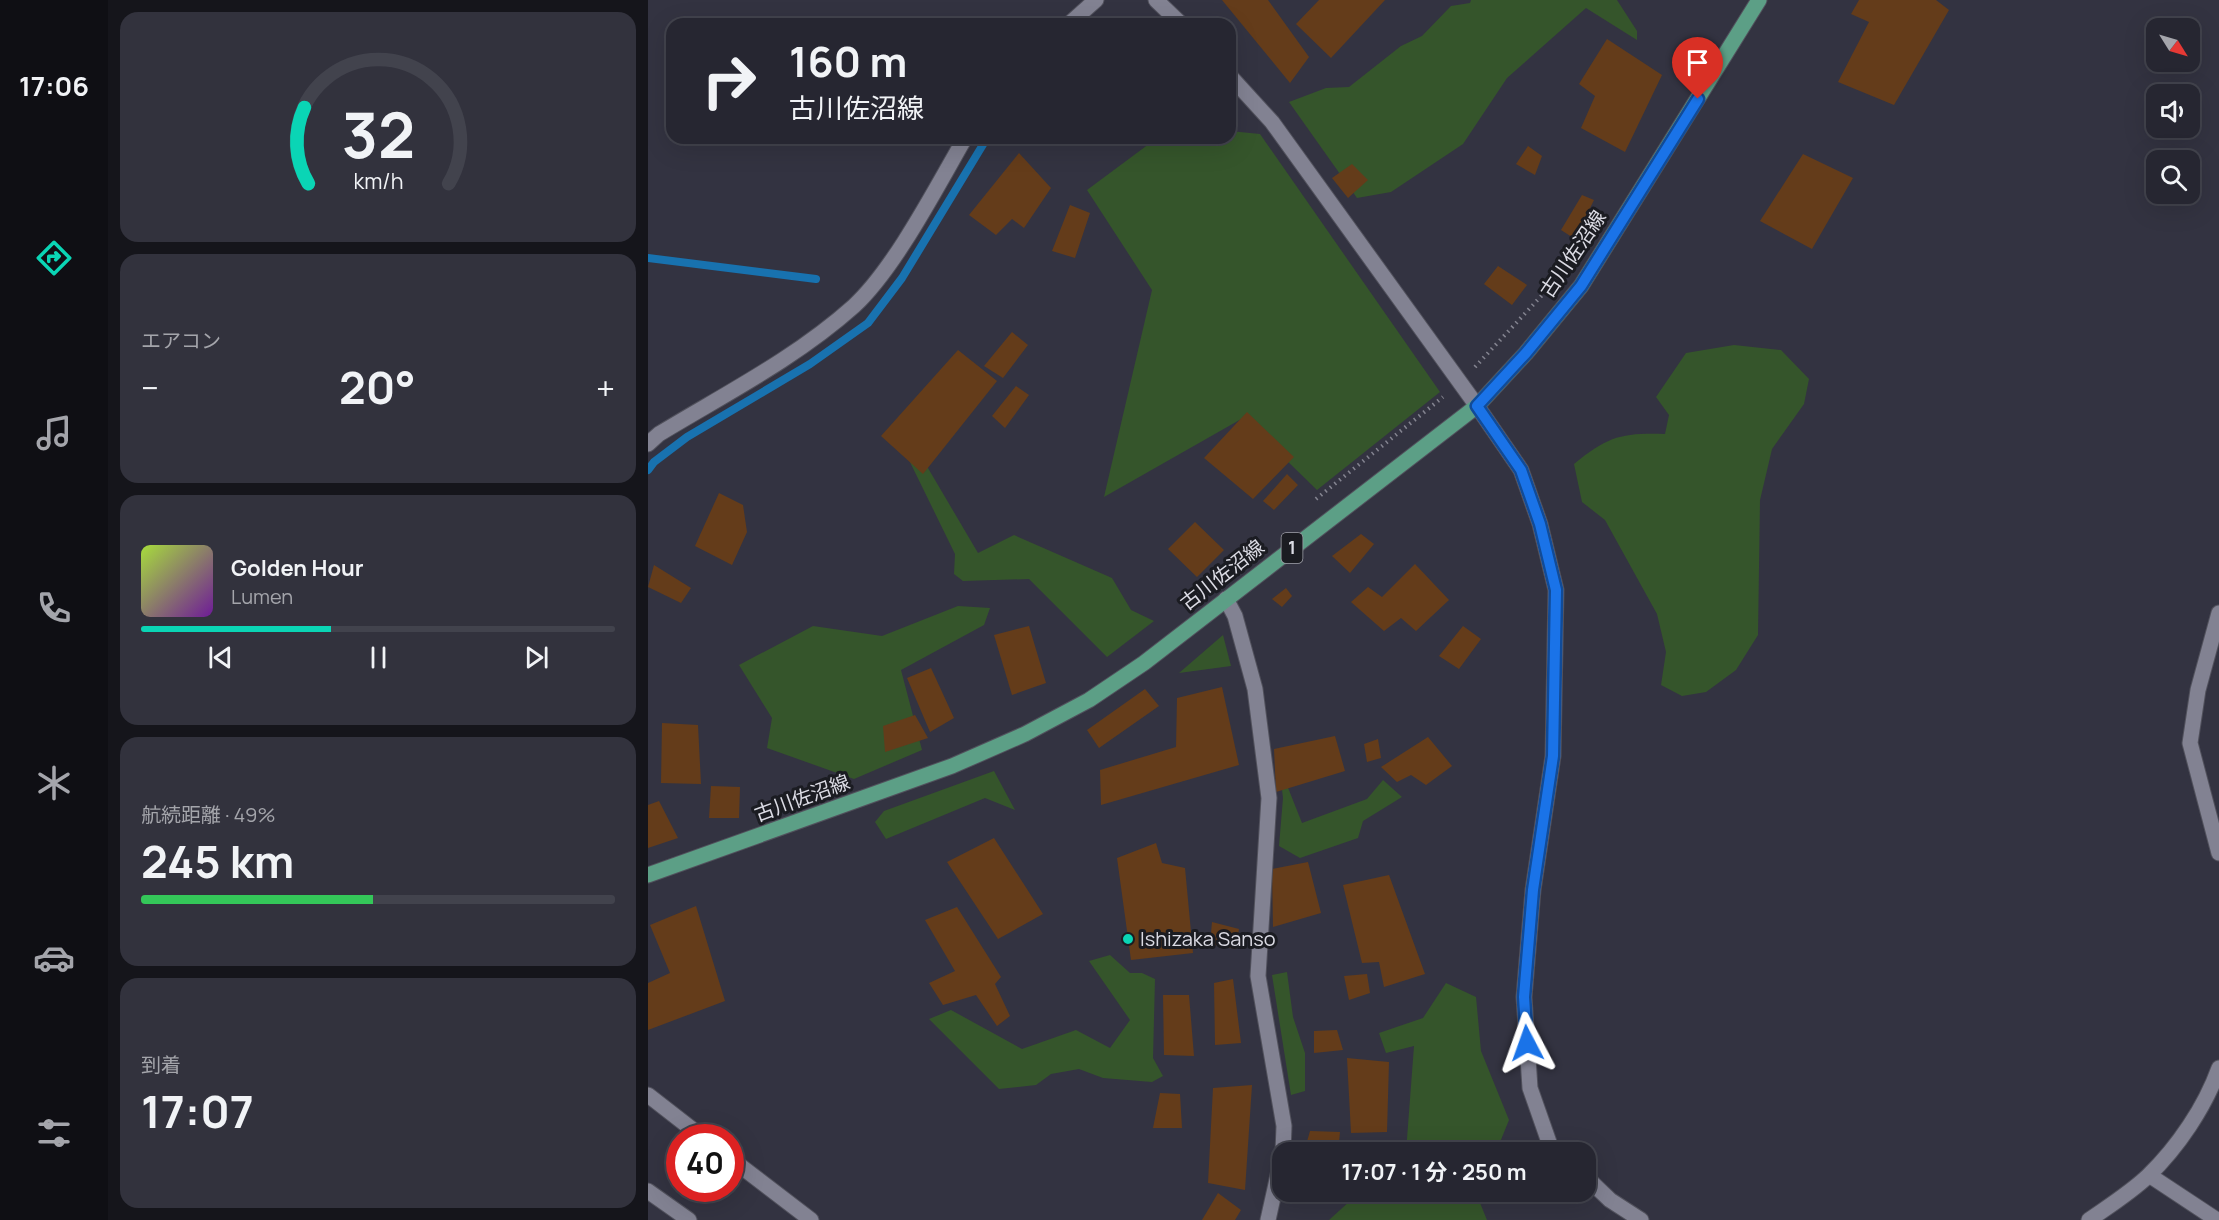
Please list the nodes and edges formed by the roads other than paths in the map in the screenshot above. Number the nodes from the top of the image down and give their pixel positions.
1 (1096, 0) edge
2 (1156, 0) edge
3 (1760, 0) edge
4 (1076, 18) edge
5 (1174, 18) edge
6 (1236, 83) edge
7 (961, 144) edge
8 (1477, 406) junction
9 (648, 444) edge
10 (1226, 599) junction
11 (2219, 613) edge
12 (2219, 853) edge
13 (648, 875) edge
14 (2219, 1068) edge
15 (648, 1095) edge
16 (685, 1124) edge
17 (1283, 1142) edge
18 (1549, 1142) edge
19 (744, 1169) edge
20 (2149, 1175) junction
21 (1596, 1187) edge
22 (648, 1191) edge
23 (1272, 1202) edge
24 (689, 1220) edge
25 (811, 1220) edge
26 (1268, 1220) edge
27 (1641, 1220) edge
28 (2089, 1220) edge
29 (2217, 1220) edge

1 - 4 street
2 - 5 street
3 - 8 main road, 古川佐沼線 / 1
6 - 8 street
7 - 9 street
8 - 10 main road, 古川佐沼線 / 1
8 - 18 street
10 - 13 main road, 古川佐沼線 / 1
10 - 17 street
11 - 12 street
14 - 20 street
15 - 16 street
19 - 25 street
20 - 28 street
20 - 29 street
21 - 27 street
22 - 24 street
23 - 26 street

